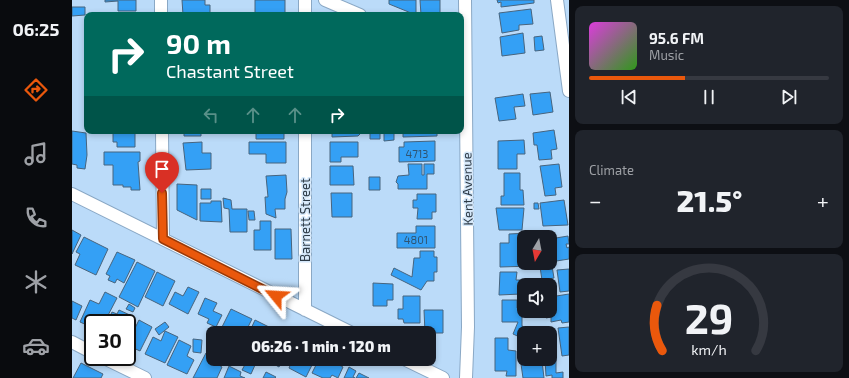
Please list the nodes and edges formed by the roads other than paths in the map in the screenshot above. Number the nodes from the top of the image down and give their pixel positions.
1 (161, 0) edge
2 (306, 0) edge
3 (325, 0) edge
4 (465, 0) edge
5 (557, 0) edge
6 (161, 12) edge
7 (306, 12) edge
8 (353, 12) edge
9 (464, 30) edge
10 (567, 65) edge
11 (569, 92) edge
12 (464, 113) edge
13 (162, 134) edge
14 (305, 134) edge
15 (72, 194) edge
16 (163, 239) junction
17 (305, 310) junction
18 (338, 326) edge
19 (72, 342) edge
20 (84, 348) edge
21 (120, 366) edge
22 (418, 366) edge
23 (144, 378) edge
24 (443, 378) edge
25 (466, 378) edge

1 - 6 street
2 - 7 street
3 - 8 street
4 - 9 street, Kent Avenue
5 - 10 street
10 - 11 street
12 - 25 street, Kent Avenue
13 - 16 street
14 - 17 street, Barnett Street
15 - 16 street
16 - 17 street
17 - 18 street
19 - 20 street
21 - 23 street
22 - 24 street

